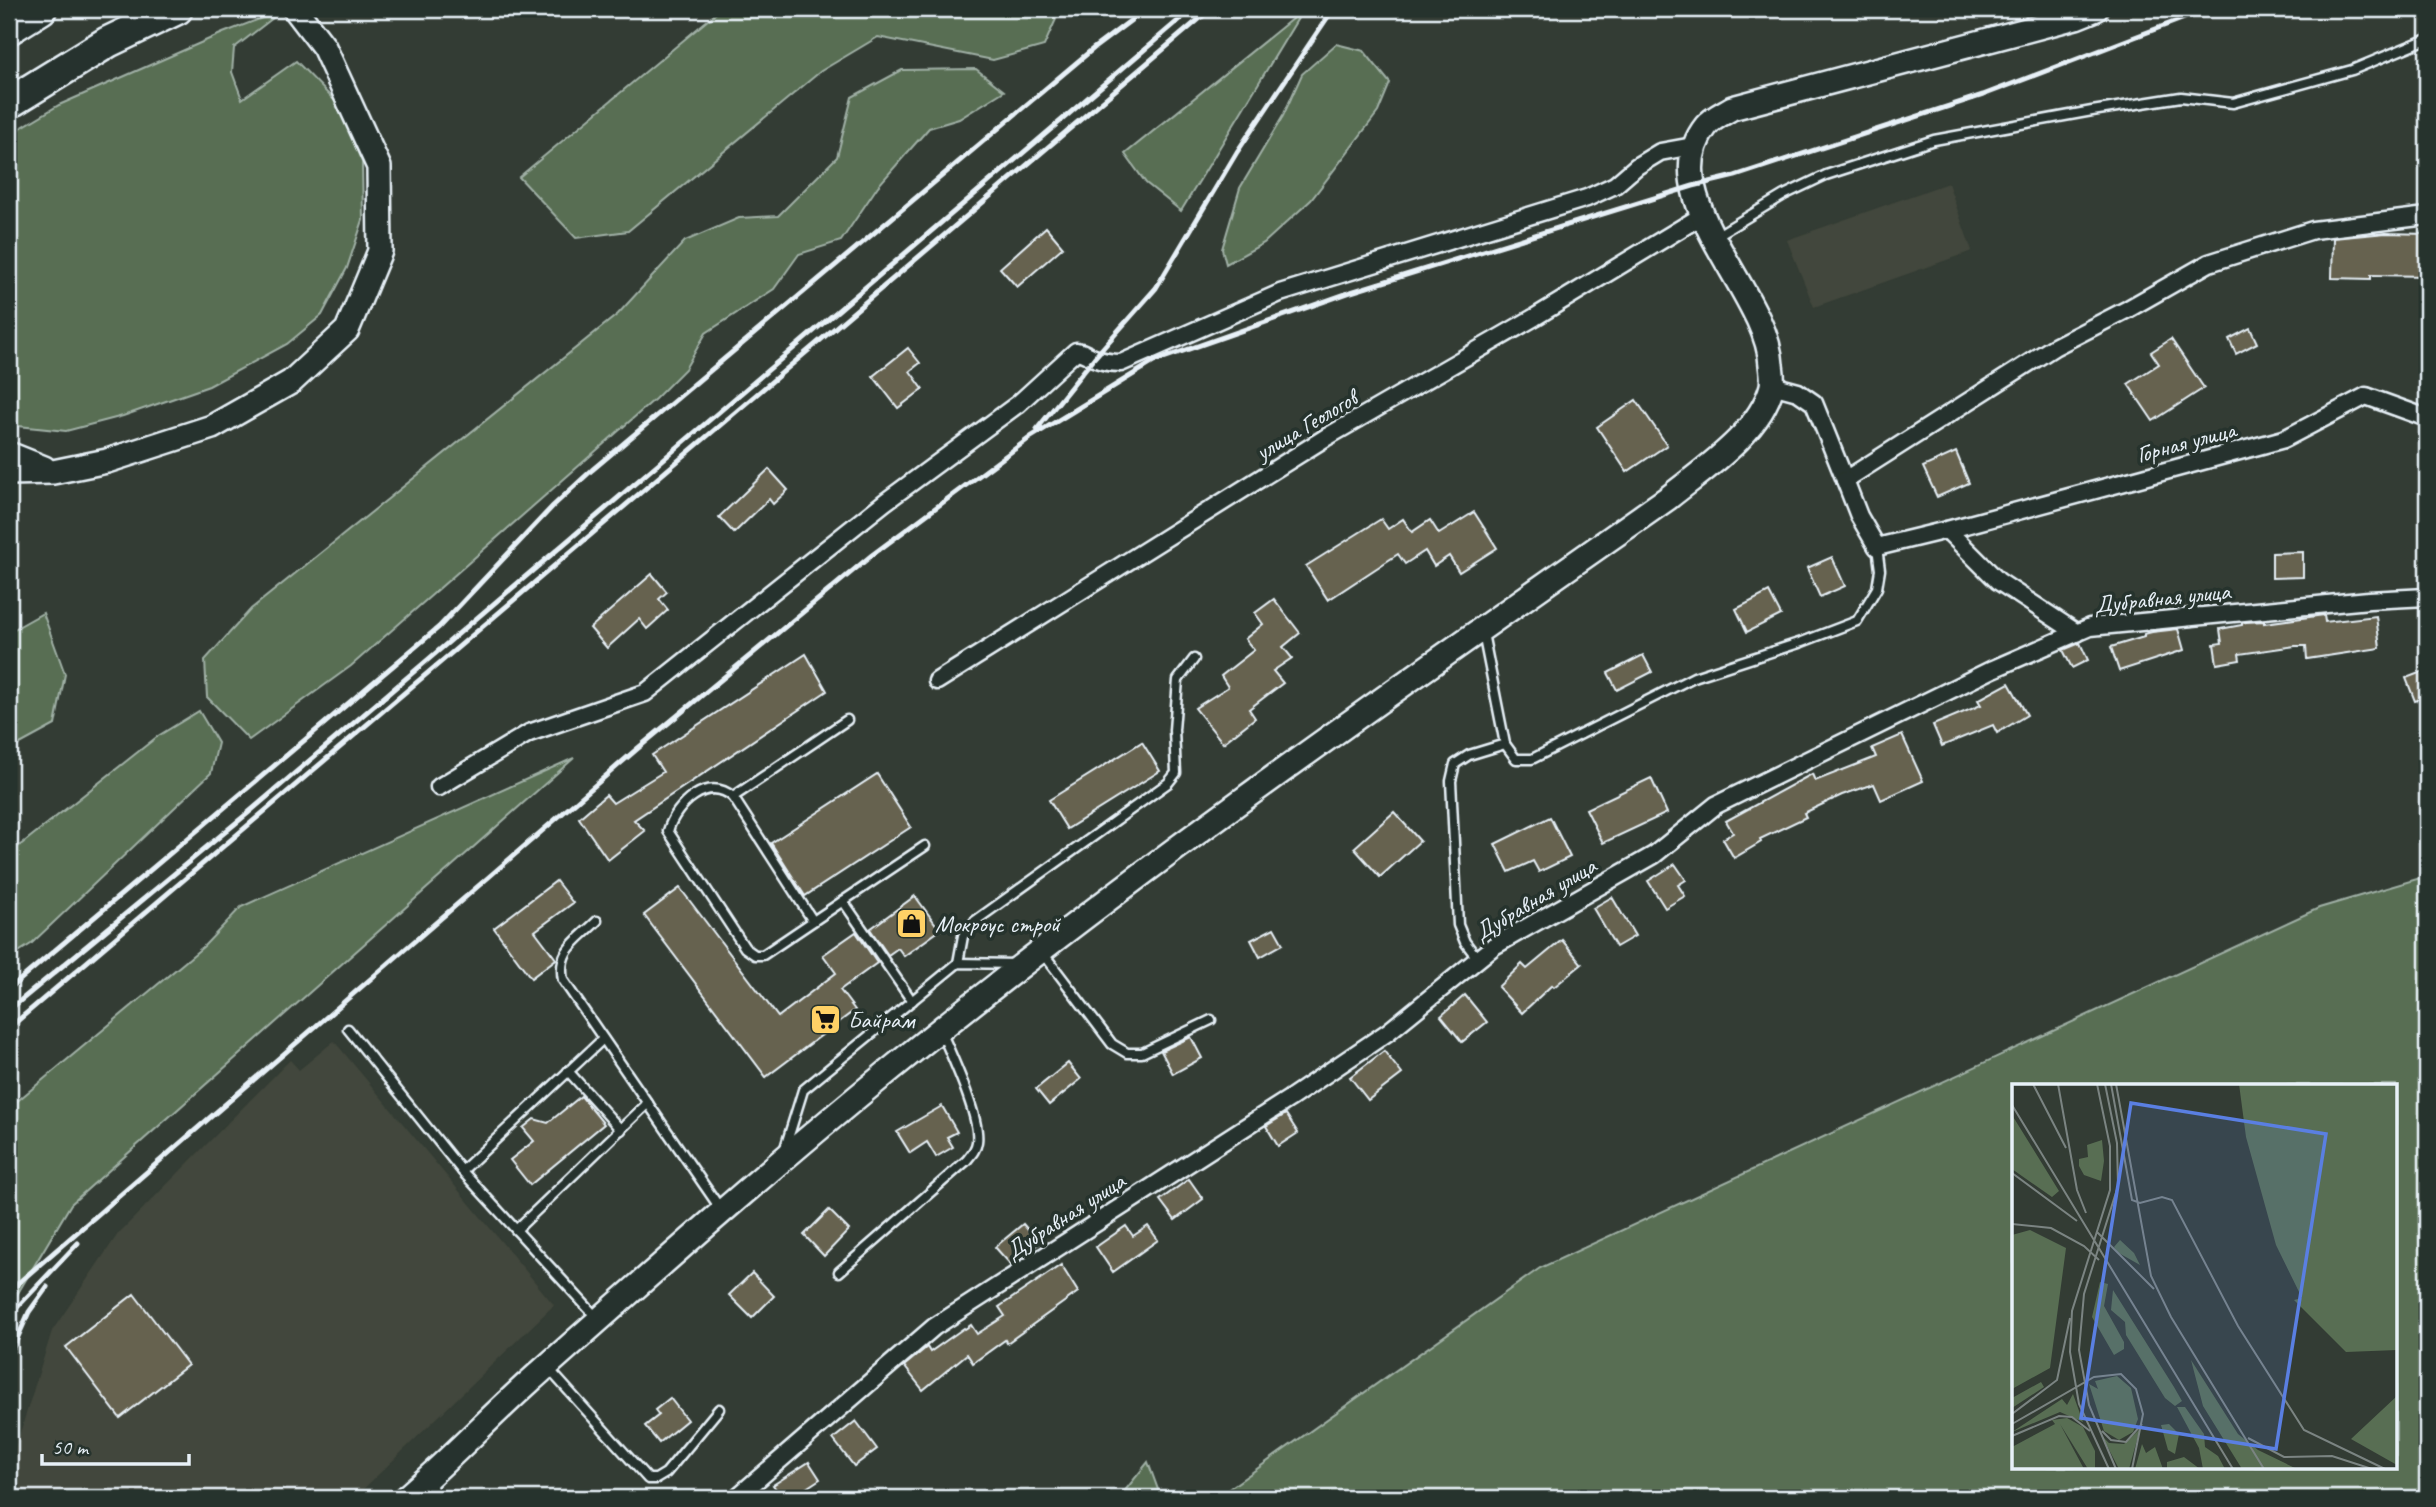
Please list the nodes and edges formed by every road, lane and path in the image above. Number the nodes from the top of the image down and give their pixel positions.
1 (41, 9) edge
2 (177, 9) edge
3 (295, 9) edge
4 (2096, 9) edge
5 (9, 29) edge
6 (2427, 39) edge
7 (46, 81) junction
8 (9, 103) edge
9 (9, 111) edge
10 (1693, 146) junction
11 (1703, 215) junction
12 (2427, 216) edge
13 (1713, 237) junction
14 (1772, 385) junction
15 (2427, 418) edge
16 (9, 454) edge
17 (53, 472) junction
18 (9, 473) edge
19 (1845, 480) junction
20 (1947, 530) junction
21 (1877, 547) junction
22 (2427, 597) edge
23 (1482, 629) junction
24 (2077, 633) junction
25 (1194, 659) dead end
26 (937, 681) dead end
27 (847, 720) dead end
28 (1505, 744) junction
29 (439, 787) dead end
30 (733, 797) junction
31 (925, 846) dead end
32 (843, 901) junction
33 (597, 921) dead end
34 (813, 921) junction
35 (1041, 950) junction
36 (1478, 959) junction
37 (958, 963) junction
38 (1023, 964) junction
39 (912, 1000) junction
40 (1211, 1020) dead end
41 (348, 1029) dead end
42 (941, 1030) junction
43 (603, 1039) junction
44 (568, 1072) junction
45 (648, 1103) junction
46 (621, 1130) junction
47 (781, 1162) junction
48 (462, 1171) junction
49 (723, 1213) junction
50 (516, 1230) junction
51 (839, 1272) dead end
52 (599, 1321) junction
53 (547, 1367) junction
54 (719, 1409) dead end
55 (428, 1489) edge
56 (405, 1498) edge
57 (736, 1498) edge

1 - 5 highway
2 - 7 highway
3 - 17 main road
4 - 10 main road
6 - 13 lane
7 - 8 highway
7 - 9 main road
10 - 11 main road
10 - 29 street
11 - 13 main road
11 - 26 street, улица Геологов
12 - 19 street
13 - 14 main road
14 - 19 street
14 - 23 main road
15 - 20 street, Горная улица
16 - 17 main road
17 - 18 main road
19 - 21 street
20 - 21 street, Горная улица
20 - 24 street
21 - 28 lane
22 - 24 street, Дубравная улица
23 - 28 lane
23 - 35 main road
24 - 36 street, Дубравная улица
25 - 37 lane
27 - 30 lane
28 - 36 lane
30 - 34 lane
30 - 34 lane
31 - 32 lane
32 - 34 lane
32 - 39 lane
33 - 43 lane
35 - 38 main road
35 - 40 lane
36 - 57 street, Дубравная улица
37 - 38 lane
37 - 39 lane
38 - 42 main road
39 - 47 lane
41 - 48 lane
42 - 47 main road
42 - 51 lane
43 - 44 lane
43 - 45 lane
44 - 46 lane
44 - 48 lane
45 - 46 lane
45 - 49 lane
46 - 50 lane
47 - 49 main road
48 - 50 lane
49 - 52 main road
50 - 52 lane
52 - 53 main road
53 - 54 lane
53 - 55 main road
55 - 56 main road

